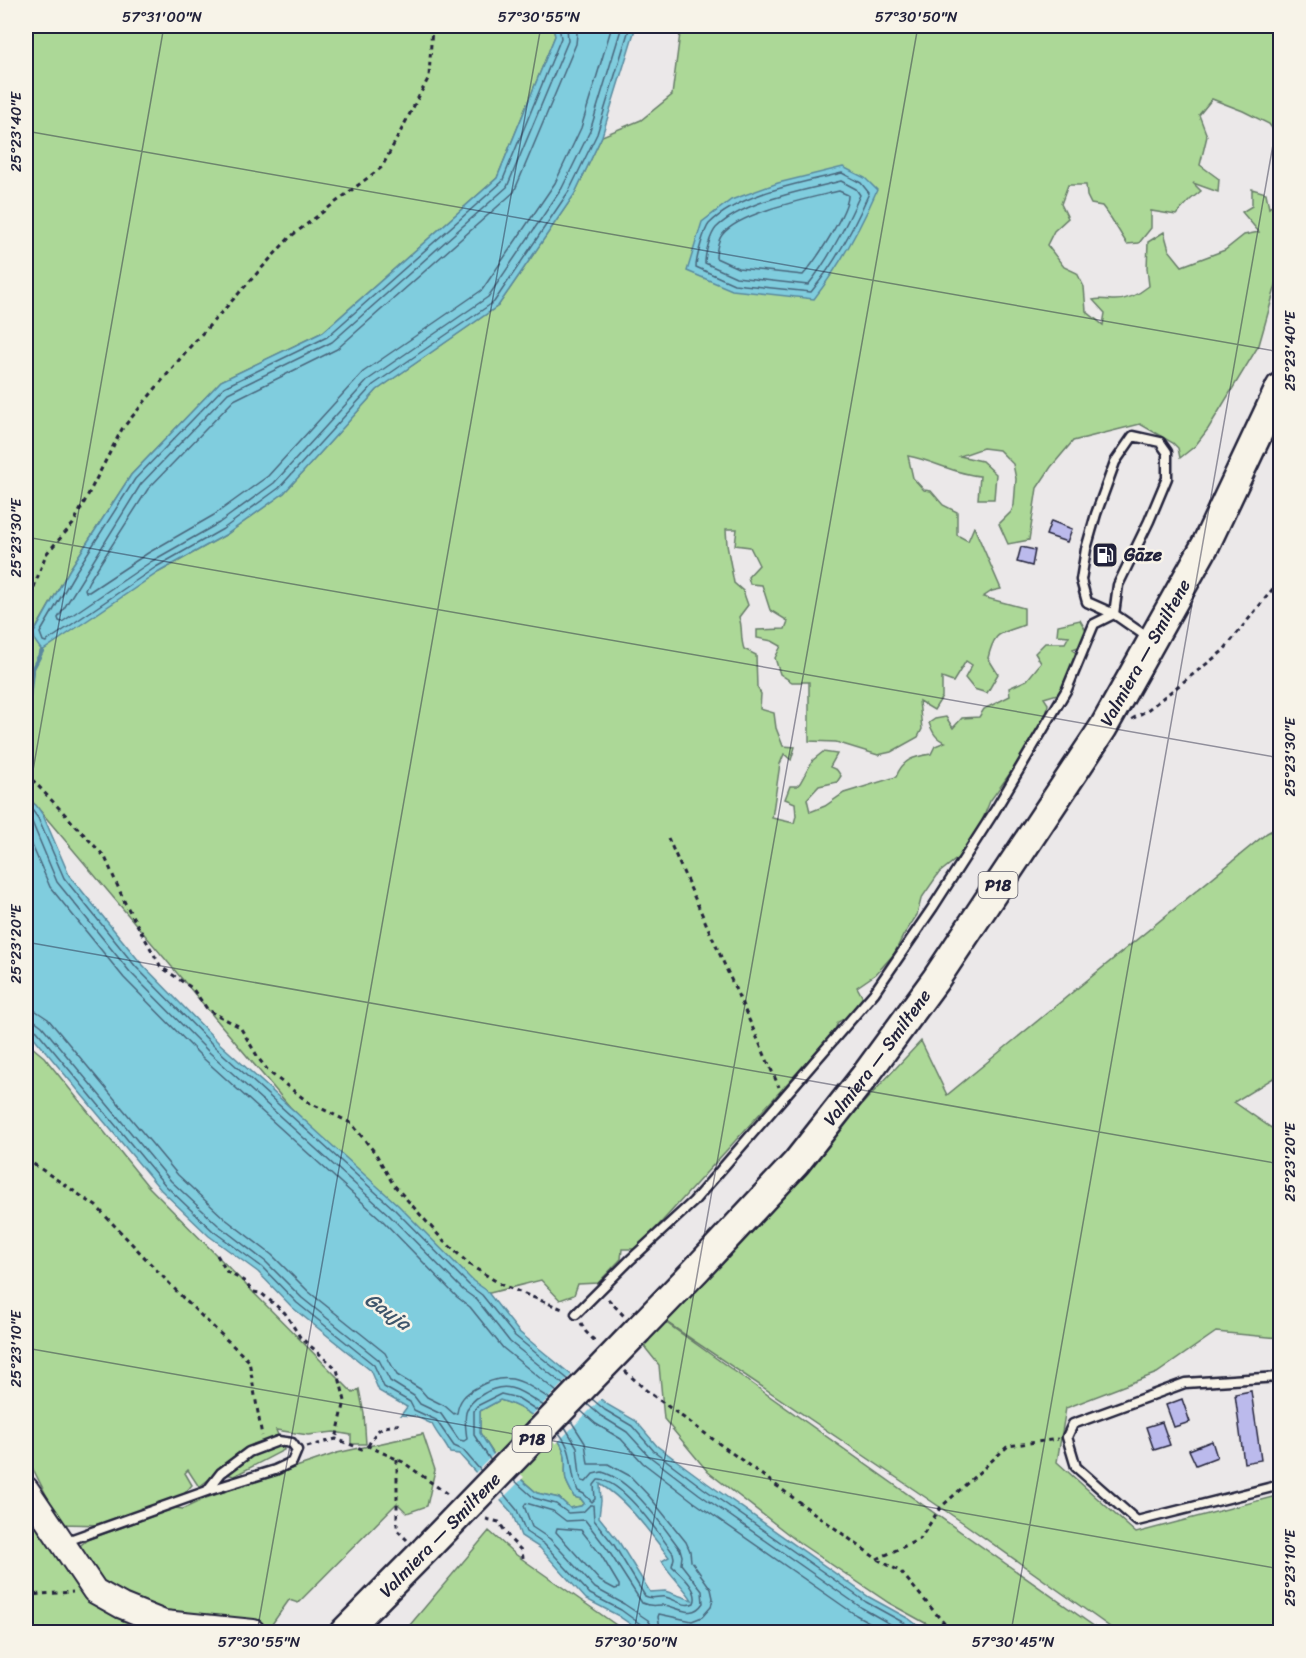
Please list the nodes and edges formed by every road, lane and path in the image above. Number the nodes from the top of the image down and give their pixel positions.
1 (432, 26) edge
2 (1281, 387) edge
3 (1281, 580) edge
4 (1114, 614) junction
5 (1153, 640) junction
6 (26, 659) edge
7 (26, 705) edge
8 (26, 723) edge
9 (1103, 728) junction
10 (26, 773) edge
11 (668, 838) dead end
12 (783, 1097) junction
13 (26, 1159) edge
14 (217, 1256) dead end
15 (599, 1291) junction
16 (576, 1314) junction
17 (633, 1325) junction
18 (602, 1348) dead end
19 (625, 1371) dead end
20 (1281, 1377) edge
21 (400, 1424) dead end
22 (1067, 1437) junction
23 (336, 1439) junction
24 (368, 1446) junction
25 (264, 1447) junction
26 (297, 1450) junction
27 (1281, 1485) edge
28 (26, 1489) edge
29 (207, 1491) junction
30 (61, 1543) junction
31 (419, 1546) junction
32 (877, 1558) junction
33 (95, 1591) junction
34 (26, 1595) edge
35 (253, 1632) edge
36 (344, 1632) edge
37 (957, 1632) edge

1 - 6 path
2 - 5 main road, Valmiera — Smiltene / P18
3 - 9 path
4 - 4 lane
4 - 5 lane
4 - 12 lane
5 - 9 main road, Valmiera — Smiltene / P18
7 - 8 path
9 - 17 main road, Valmiera — Smiltene / P18
10 - 16 path
11 - 12 path
12 - 15 lane
13 - 25 path
14 - 23 path
15 - 16 lane
15 - 17 path
16 - 18 path
17 - 31 main road, Valmiera — Smiltene / P18, bridge
19 - 32 path
20 - 22 lane
21 - 24 path
22 - 27 lane
22 - 32 path
23 - 24 path
23 - 26 path
24 - 31 path
25 - 26 lane
25 - 29 lane
26 - 29 lane
28 - 30 street
29 - 30 lane
30 - 33 street
31 - 36 main road, Valmiera — Smiltene / P18
32 - 37 path
33 - 34 path
33 - 35 street

